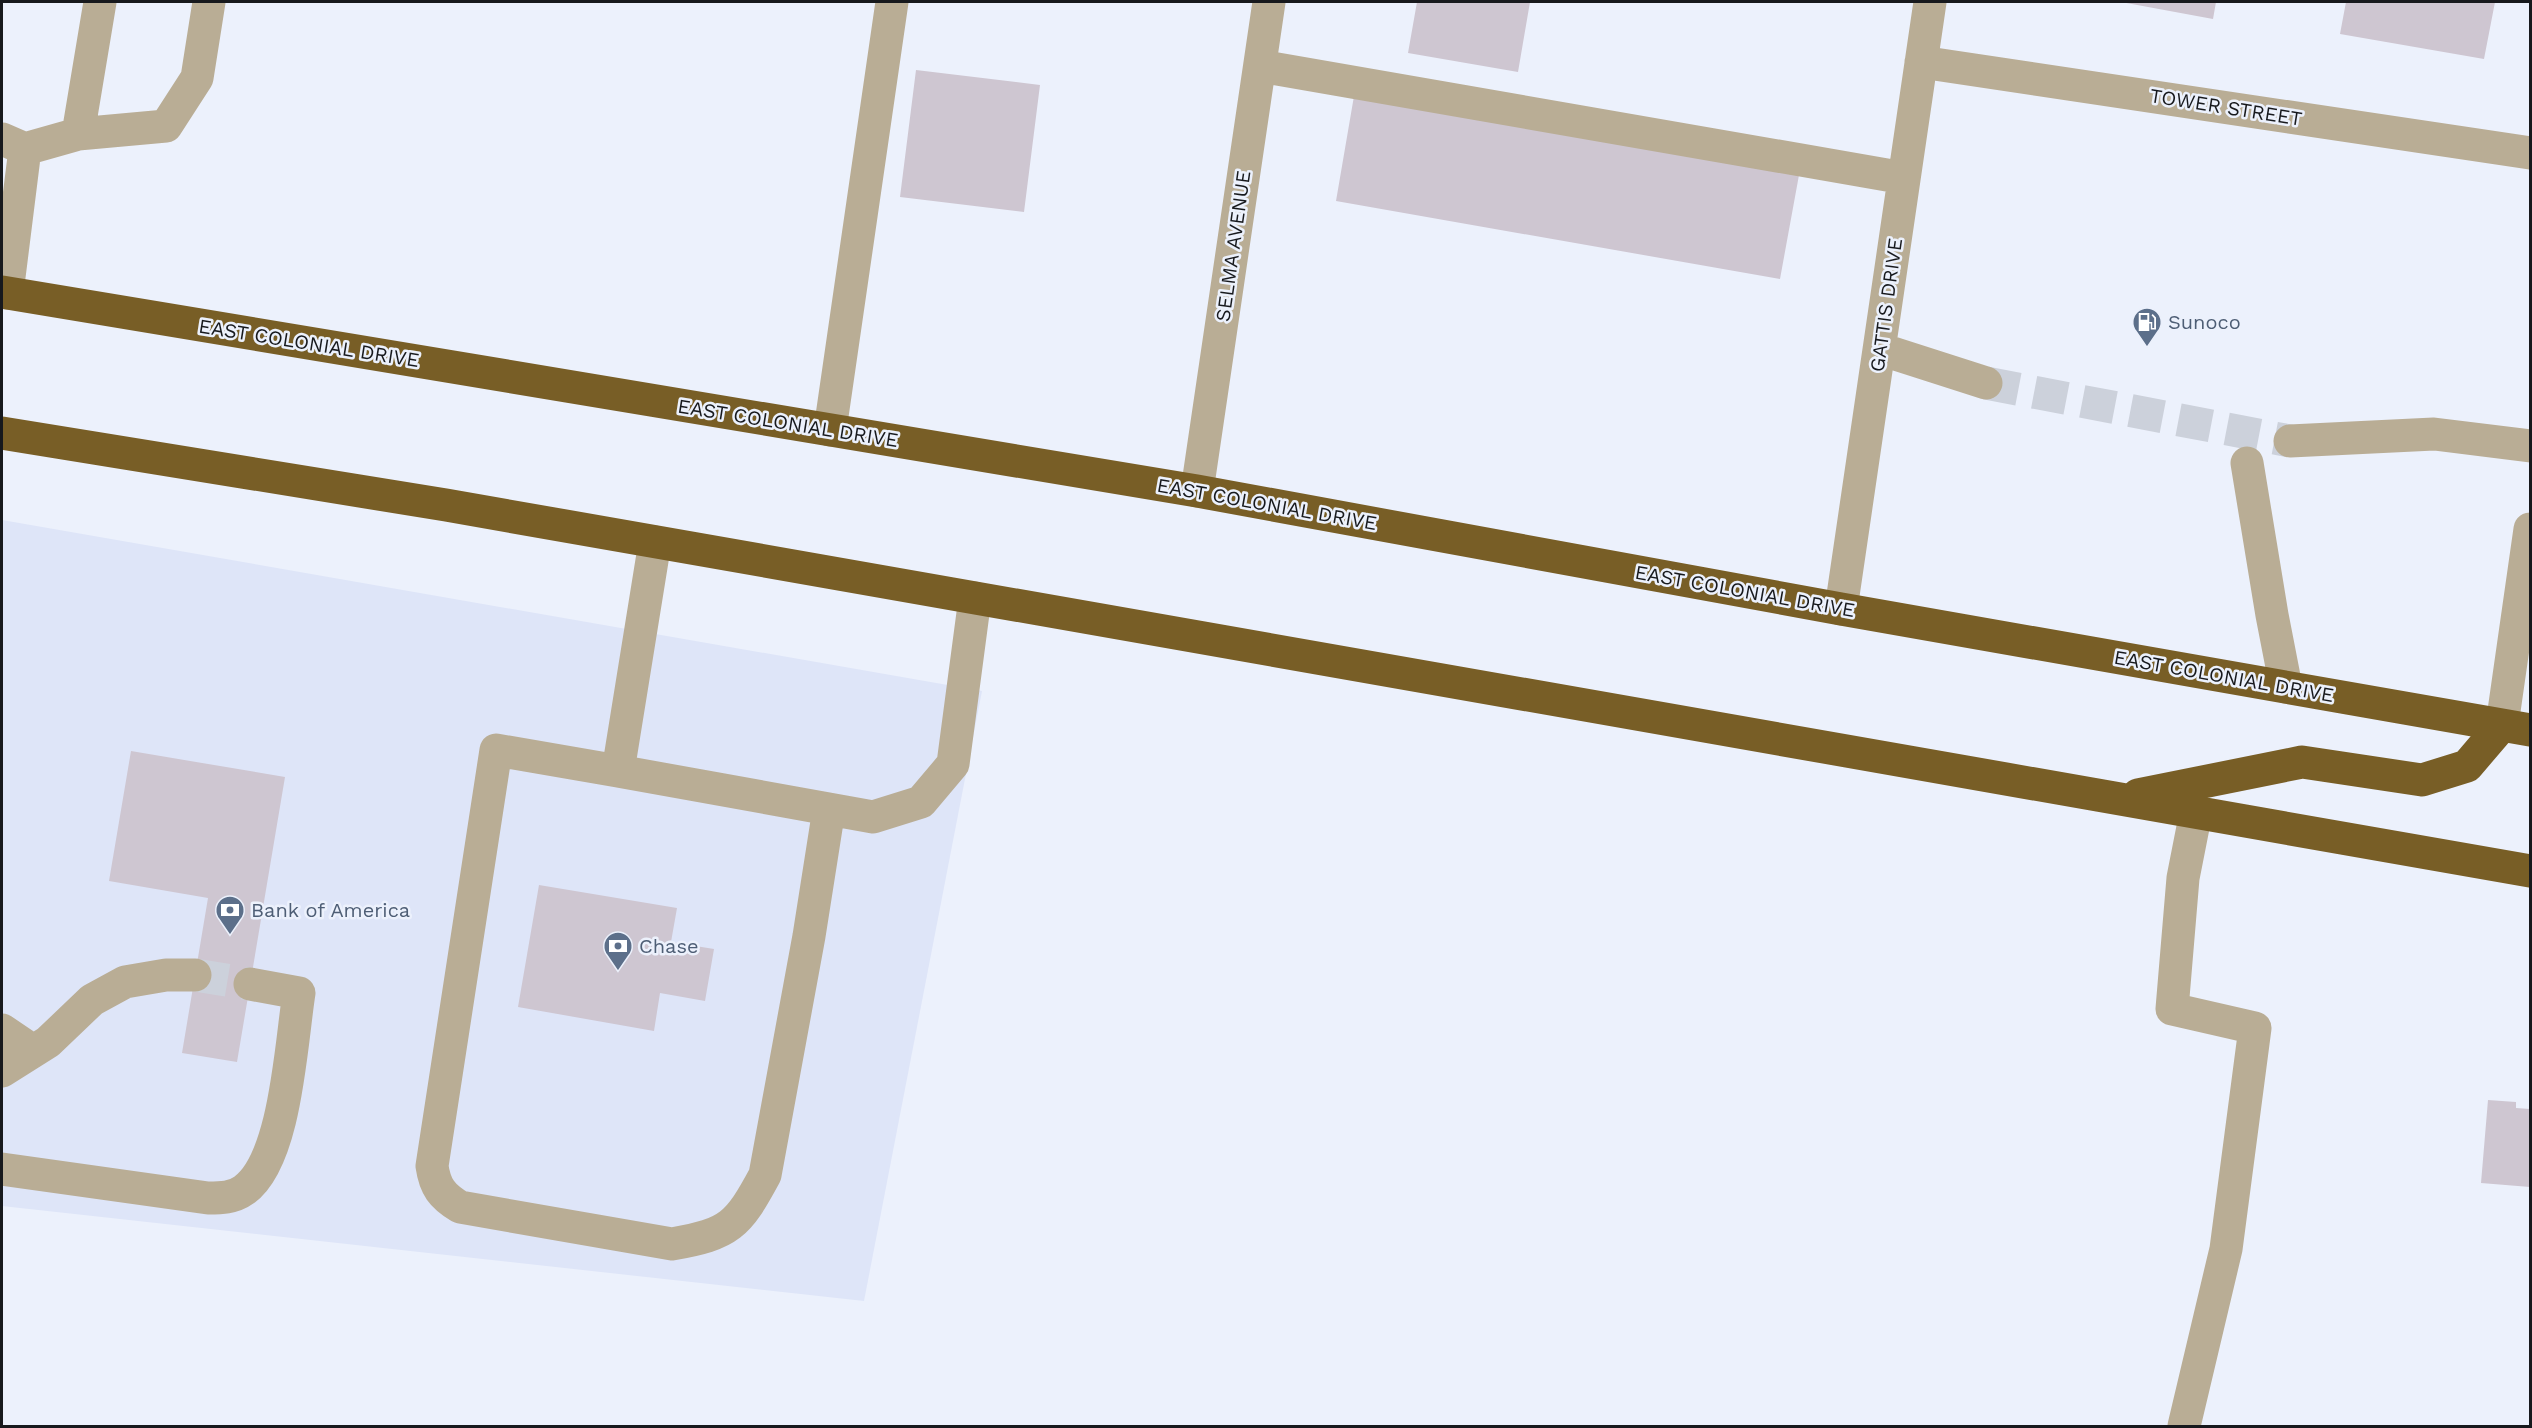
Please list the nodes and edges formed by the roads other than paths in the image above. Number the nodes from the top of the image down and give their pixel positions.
1 (100, 2) edge
2 (209, 2) edge
3 (892, 2) edge
4 (1269, 2) edge
5 (1930, 2) edge
6 (1922, 62) junction
7 (1260, 66) junction
8 (78, 134) junction
9 (13, 144) edge
10 (2530, 153) edge
11 (1904, 178) junction
12 (4, 292) edge
13 (1880, 349) junction
14 (1986, 383) tunnel mouth
15 (830, 430) junction
16 (2, 433) edge
17 (2290, 441) tunnel mouth
18 (2530, 446) edge
19 (2247, 463) dead end
20 (1197, 491) junction
21 (2530, 529) edge
22 (655, 542) junction
23 (975, 598) junction
24 (1841, 609) junction
25 (2286, 687) junction
26 (2516, 728) edge
27 (618, 771) junction
28 (2121, 799) junction
29 (829, 809) junction
30 (2196, 812) junction
31 (2530, 871) edge
32 (195, 975) tunnel mouth
33 (250, 984) tunnel mouth
34 (2, 1030) edge
35 (33, 1051) junction
36 (2, 1071) edge
37 (2, 1169) edge
38 (2184, 1426) edge

1 - 8 street
2 - 8 street
3 - 15 street
4 - 7 street, SELMA AVENUE
5 - 6 street, GATTIS DRIVE
6 - 10 street, TOWER STREET
6 - 11 street, GATTIS DRIVE
7 - 11 street
7 - 20 street, SELMA AVENUE
8 - 9 street
9 - 12 street
11 - 13 street, GATTIS DRIVE
12 - 15 highway, EAST COLONIAL DRIVE
13 - 14 street
13 - 24 street, GATTIS DRIVE
15 - 20 highway, EAST COLONIAL DRIVE
16 - 22 highway
17 - 18 street
19 - 25 street
20 - 24 highway, EAST COLONIAL DRIVE
21 - 26 street
22 - 23 highway
22 - 27 street
23 - 28 highway
23 - 29 street
24 - 25 highway, EAST COLONIAL DRIVE
25 - 26 highway, EAST COLONIAL DRIVE
26 - 28 highway
27 - 29 street
27 - 29 street
28 - 30 highway
30 - 31 highway
30 - 38 street
32 - 35 street
33 - 37 street
34 - 35 street
35 - 36 street

